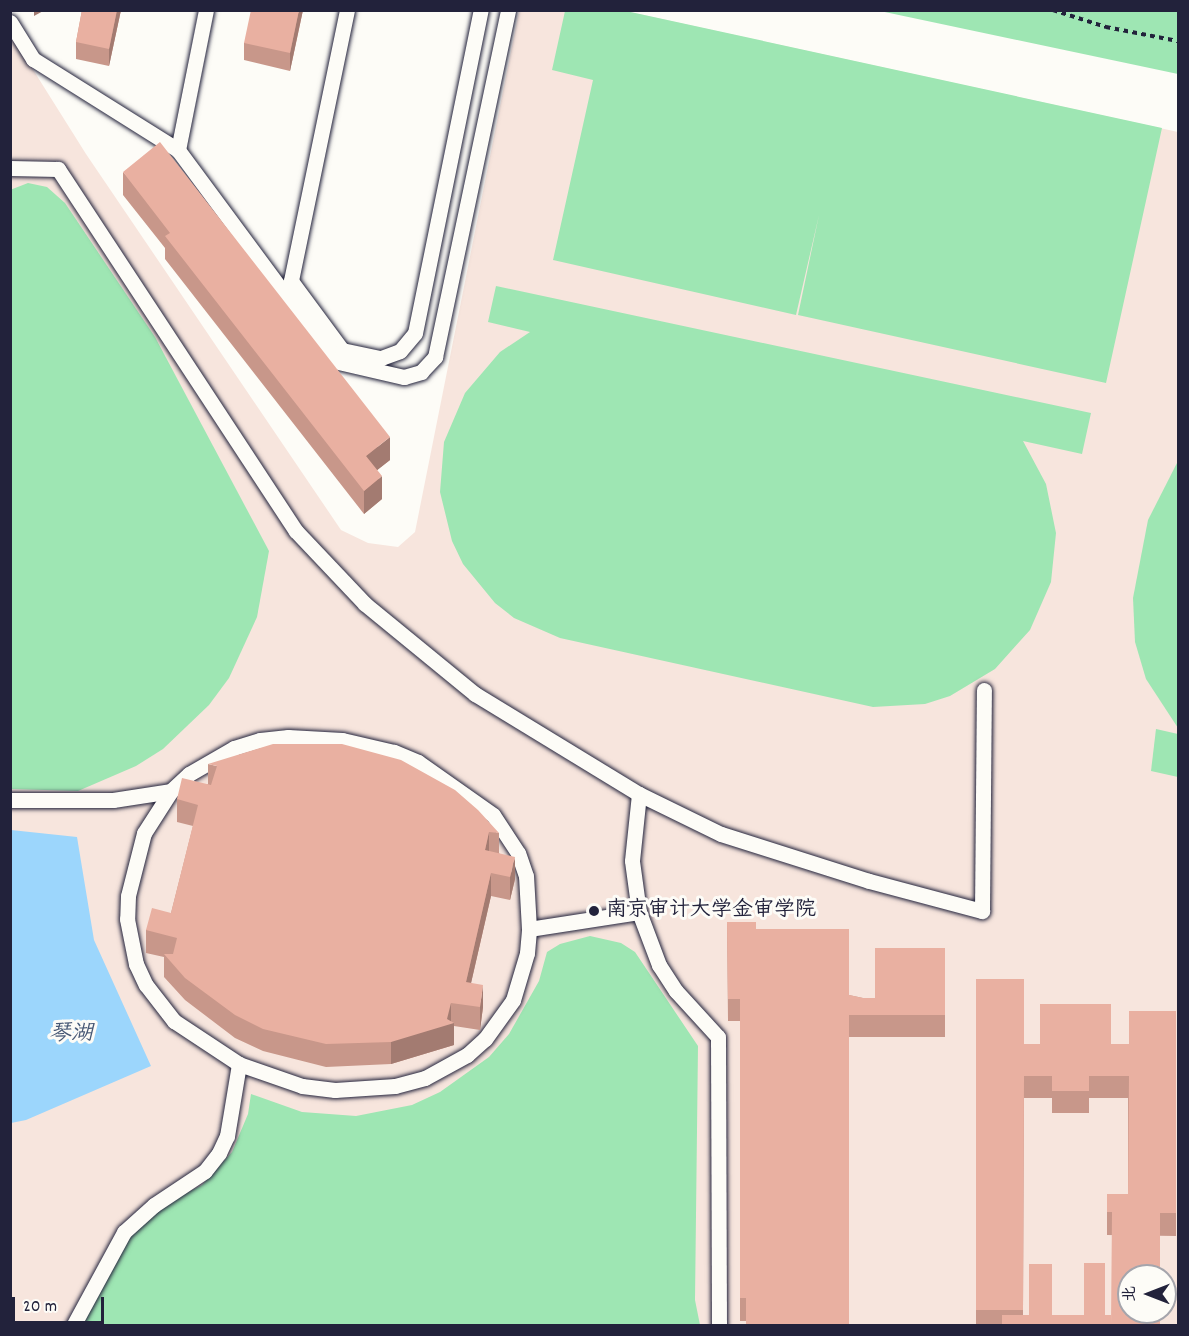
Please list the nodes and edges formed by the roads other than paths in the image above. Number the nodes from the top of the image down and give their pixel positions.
1 (206, 10) edge
2 (347, 10) edge
3 (481, 10) edge
4 (508, 10) edge
5 (10, 22) edge
6 (178, 150) junction
7 (10, 168) edge
8 (984, 690) dead end
9 (171, 791) junction
10 (639, 794) junction
11 (10, 800) edge
12 (639, 912) junction
13 (530, 929) junction
14 (239, 1064) junction
15 (73, 1326) edge
16 (718, 1326) edge

1 - 6 lane
2 - 3 lane
4 - 6 lane
5 - 6 lane
7 - 10 lane
8 - 10 lane
9 - 11 lane
9 - 13 lane
9 - 14 lane
10 - 12 lane
12 - 13 lane
12 - 16 lane
13 - 14 lane
14 - 15 lane

